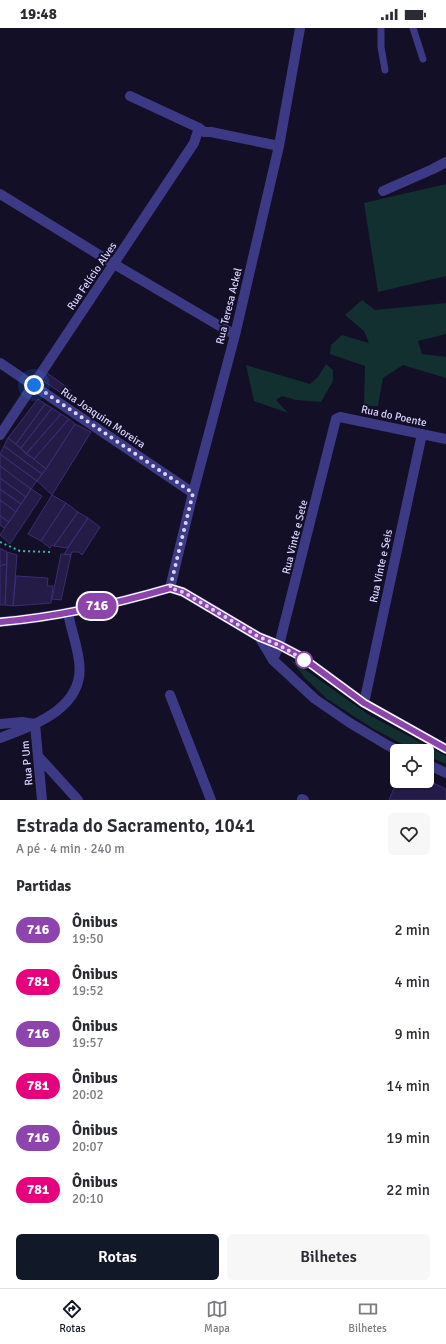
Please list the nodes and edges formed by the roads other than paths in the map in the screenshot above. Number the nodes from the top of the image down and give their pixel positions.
1 (300, 28) edge
2 (380, 28) edge
3 (412, 28) edge
4 (423, 59) dead end
5 (385, 70) dead end
6 (130, 96) dead end
7 (199, 128) junction
8 (279, 146) junction
9 (446, 162) edge
10 (384, 191) dead end
11 (0, 194) edge
12 (114, 264) junction
13 (235, 335) junction
14 (0, 363) edge
15 (34, 385) junction
16 (336, 419) joint
17 (422, 434) junction
18 (0, 435) edge
19 (446, 439) edge
20 (193, 493) junction
21 (170, 588) junction
22 (68, 613) junction
23 (0, 622) edge
24 (259, 637) junction
25 (279, 645) junction
26 (274, 660) junction
27 (170, 695) dead end
28 (364, 703) junction
29 (0, 724) edge
30 (35, 724) junction
31 (0, 738) edge
32 (390, 746) edge
33 (446, 749) edge
34 (38, 756) junction
35 (434, 767) edge
36 (446, 773) edge
37 (42, 800) edge
38 (78, 800) edge
39 (211, 800) edge

1 - 8 street, Rua Teresa Ackel
2 - 5 lane
3 - 4 lane
6 - 7 street
7 - 8 street
7 - 12 street, Rua Felício Alves
8 - 13 street, Rua Teresa Ackel
9 - 10 street
11 - 12 street
12 - 13 street
12 - 15 street, Rua Felício Alves
13 - 20 street, Rua Teresa Ackel
14 - 15 street, Rua Joaquim Moreira
15 - 18 street, Rua Felício Alves
15 - 20 street, Rua Joaquim Moreira
16 - 17 street, Rua do Poente
16 - 25 street, Rua Vinte e Sete
17 - 19 street, Rua do Poente
17 - 28 street, Rua Vinte e Seis
20 - 21 street, Rua Teresa Ackel
21 - 22 street
21 - 24 street
22 - 23 street
22 - 30 street
24 - 25 street
24 - 26 street
25 - 26 street, Rua Vinte e Sete
25 - 28 street
26 - 32 street
27 - 39 street
28 - 33 street
29 - 30 street
30 - 31 street
30 - 34 street, Rua P Um
34 - 37 street, Rua P Um
34 - 38 street
35 - 36 street

